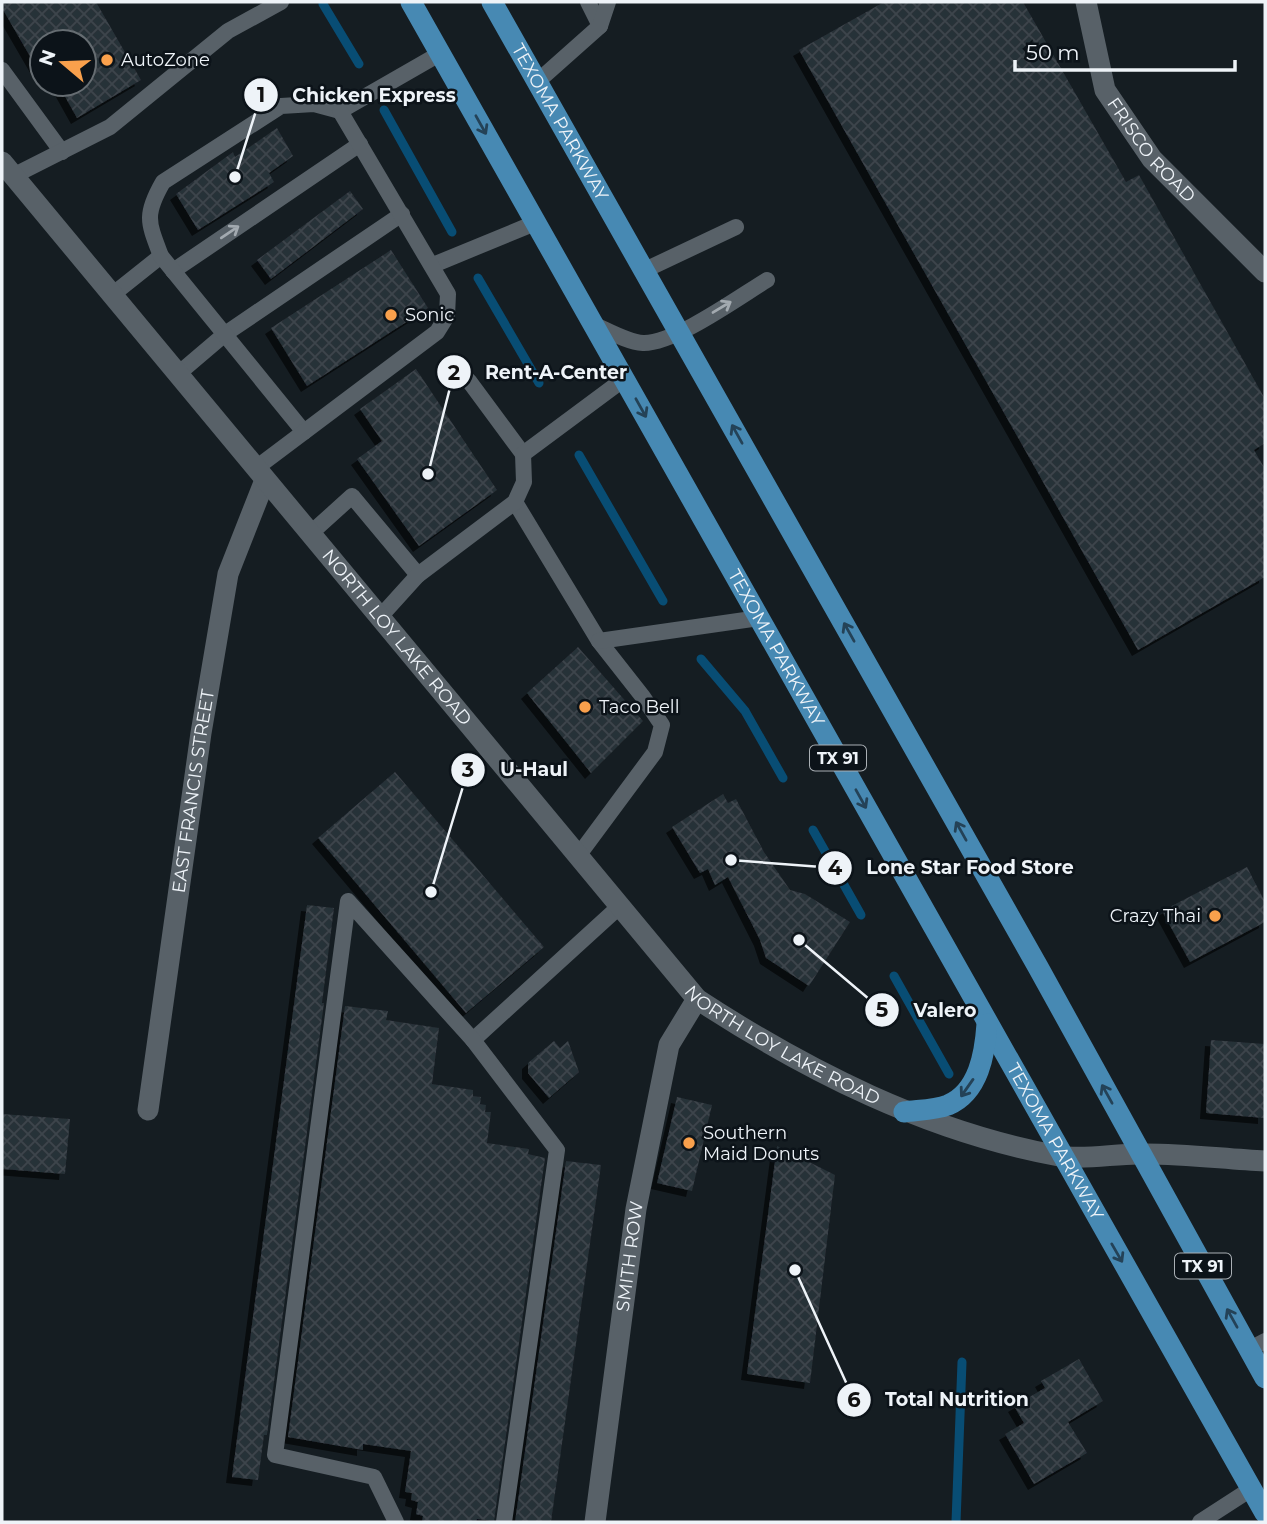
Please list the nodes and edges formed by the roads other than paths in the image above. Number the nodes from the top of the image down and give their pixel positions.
1 (281, 2) edge
2 (411, 2) edge
3 (492, 2) edge
4 (588, 2) edge
5 (608, 2) edge
6 (1086, 2) edge
7 (600, 26) junction
8 (441, 53) junction
9 (2, 70) edge
10 (537, 82) junction
11 (340, 111) junction
12 (360, 144) junction
13 (62, 152) junction
14 (7, 169) edge
15 (402, 214) junction
16 (535, 223) junction
17 (736, 227) dead end
18 (161, 256) junction
19 (433, 265) junction
20 (645, 270) junction
21 (173, 271) junction
22 (1265, 272) edge
23 (767, 280) dead end
24 (112, 295) junction
25 (593, 324) junction
26 (680, 332) junction
27 (225, 334) junction
28 (178, 374) junction
29 (624, 379) junction
30 (469, 381) dead end
31 (304, 432) junction
32 (523, 454) junction
33 (261, 474) junction
34 (515, 502) junction
35 (311, 533) junction
36 (418, 575) junction
37 (380, 617) junction
38 (759, 618) junction
39 (599, 641) junction
40 (578, 856) junction
41 (620, 905) junction
42 (696, 999) junction
43 (988, 1024) junction
44 (472, 1040) junction
45 (148, 1110) dead end
46 (904, 1112) junction
47 (1140, 1153) junction
48 (1062, 1156) junction
49 (1265, 1161) edge
50 (1257, 1345) edge
51 (1265, 1378) edge
52 (1251, 1489) junction
53 (1265, 1513) edge
54 (396, 1522) edge
55 (504, 1522) edge
56 (595, 1522) edge
57 (1200, 1522) edge

1 - 13 lane
2 - 8 main road, TEXOMA PARKWAY / TX 91
3 - 10 main road, TEXOMA PARKWAY / TX 91
4 - 7 lane
5 - 7 lane
6 - 22 street, FRISCO ROAD
7 - 10 lane
8 - 11 lane
8 -> 16 main road, TEXOMA PARKWAY / TX 91
9 - 13 lane
10 - 20 main road, TEXOMA PARKWAY / TX 91
11 - 12 lane
11 - 18 lane
12 - 15 lane
21 -> 12 lane
13 - 14 lane
14 - 24 street, NORTH LOY LAKE ROAD
15 - 19 lane
15 - 27 lane
16 - 19 lane
16 - 25 main road, TEXOMA PARKWAY / TX 91
17 - 20 lane
18 - 21 lane
18 - 24 lane
19 - 31 lane
20 - 26 main road, TEXOMA PARKWAY / TX 91
21 - 27 lane
26 -> 23 lane
24 - 28 street, NORTH LOY LAKE ROAD
25 - 26 lane
25 - 29 main road, TEXOMA PARKWAY / TX 91
47 -> 26 main road, TEXOMA PARKWAY / TX 91
27 - 28 lane
27 - 31 lane
28 - 33 street, NORTH LOY LAKE ROAD
29 - 32 lane
29 -> 38 main road, TEXOMA PARKWAY / TX 91
30 - 32 lane
31 - 33 lane
32 - 34 lane
33 - 35 street, NORTH LOY LAKE ROAD
33 - 45 street, EAST FRANCIS STREET
34 - 36 lane
34 - 39 lane
35 - 36 lane
35 - 37 street, NORTH LOY LAKE ROAD
36 - 37 lane
37 - 40 street, NORTH LOY LAKE ROAD
38 - 39 lane
38 -> 43 main road, TEXOMA PARKWAY / TX 91
39 - 40 lane
40 - 41 street, NORTH LOY LAKE ROAD
41 - 42 street, NORTH LOY LAKE ROAD
41 - 44 lane
42 - 46 street, NORTH LOY LAKE ROAD
42 - 56 street, SMITH ROW
43 -> 46 main road
43 - 48 main road, TEXOMA PARKWAY / TX 91
44 - 54 lane
44 - 55 lane
46 - 48 street, NORTH LOY LAKE ROAD
47 - 48 street, NORTH LOY LAKE ROAD
47 - 49 street, NORTH LOY LAKE ROAD
50 -> 47 main road, TEXOMA PARKWAY / TX 91
48 -> 52 main road, TEXOMA PARKWAY / TX 91
50 - 51 main road, TEXOMA PARKWAY / TX 91
52 - 53 main road, TEXOMA PARKWAY / TX 91
52 - 57 lane

